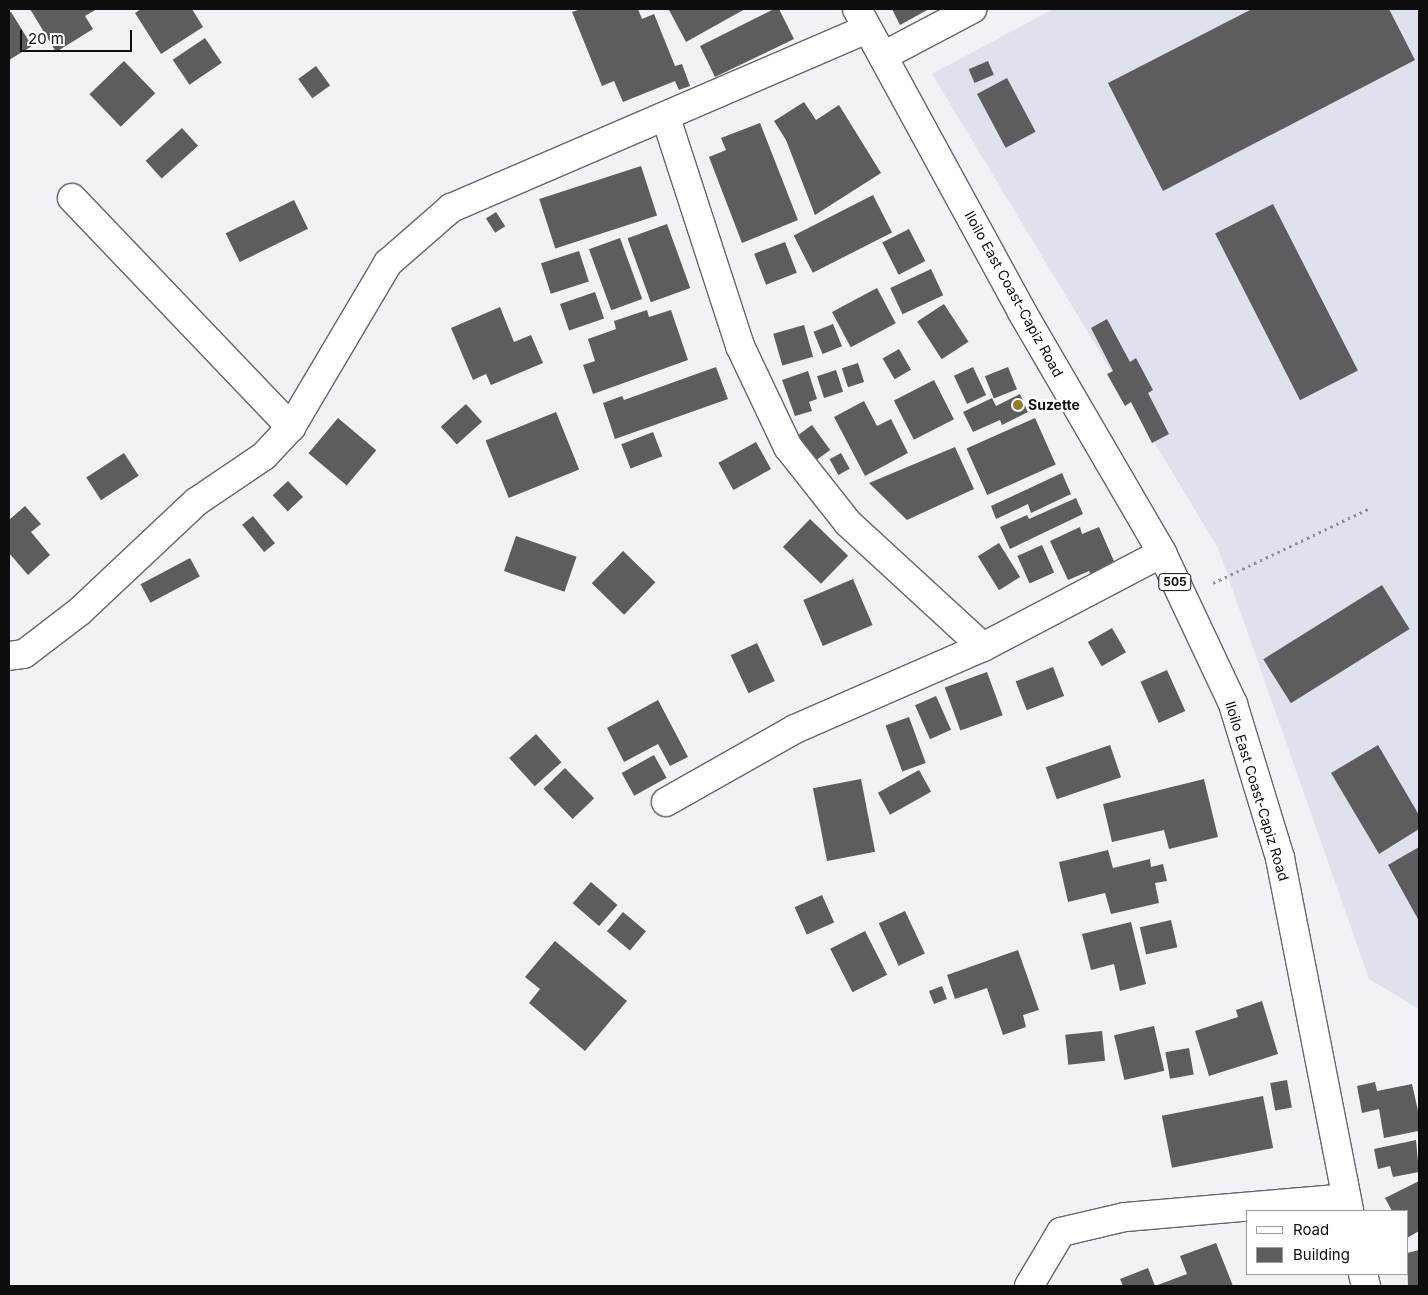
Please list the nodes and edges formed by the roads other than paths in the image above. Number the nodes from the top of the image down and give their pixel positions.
1 (972, 9) edge
2 (862, 19) edge
3 (883, 56) junction
4 (666, 118) junction
5 (72, 198) dead end
6 (291, 427) junction
7 (1162, 553) junction
8 (983, 647) junction
9 (9, 656) edge
10 (666, 802) dead end
11 (1347, 1204) edge
12 (1029, 1286) edge

1 - 3 street
2 - 3 street, Iloilo East Coast-Capiz Road / 505
2 - 4 street
3 - 7 street, Iloilo East Coast-Capiz Road / 505
4 - 6 street
4 - 8 street
5 - 6 street
6 - 9 street
7 - 8 street
7 - 11 street, Iloilo East Coast-Capiz Road / 505
8 - 10 street
11 - 12 street

